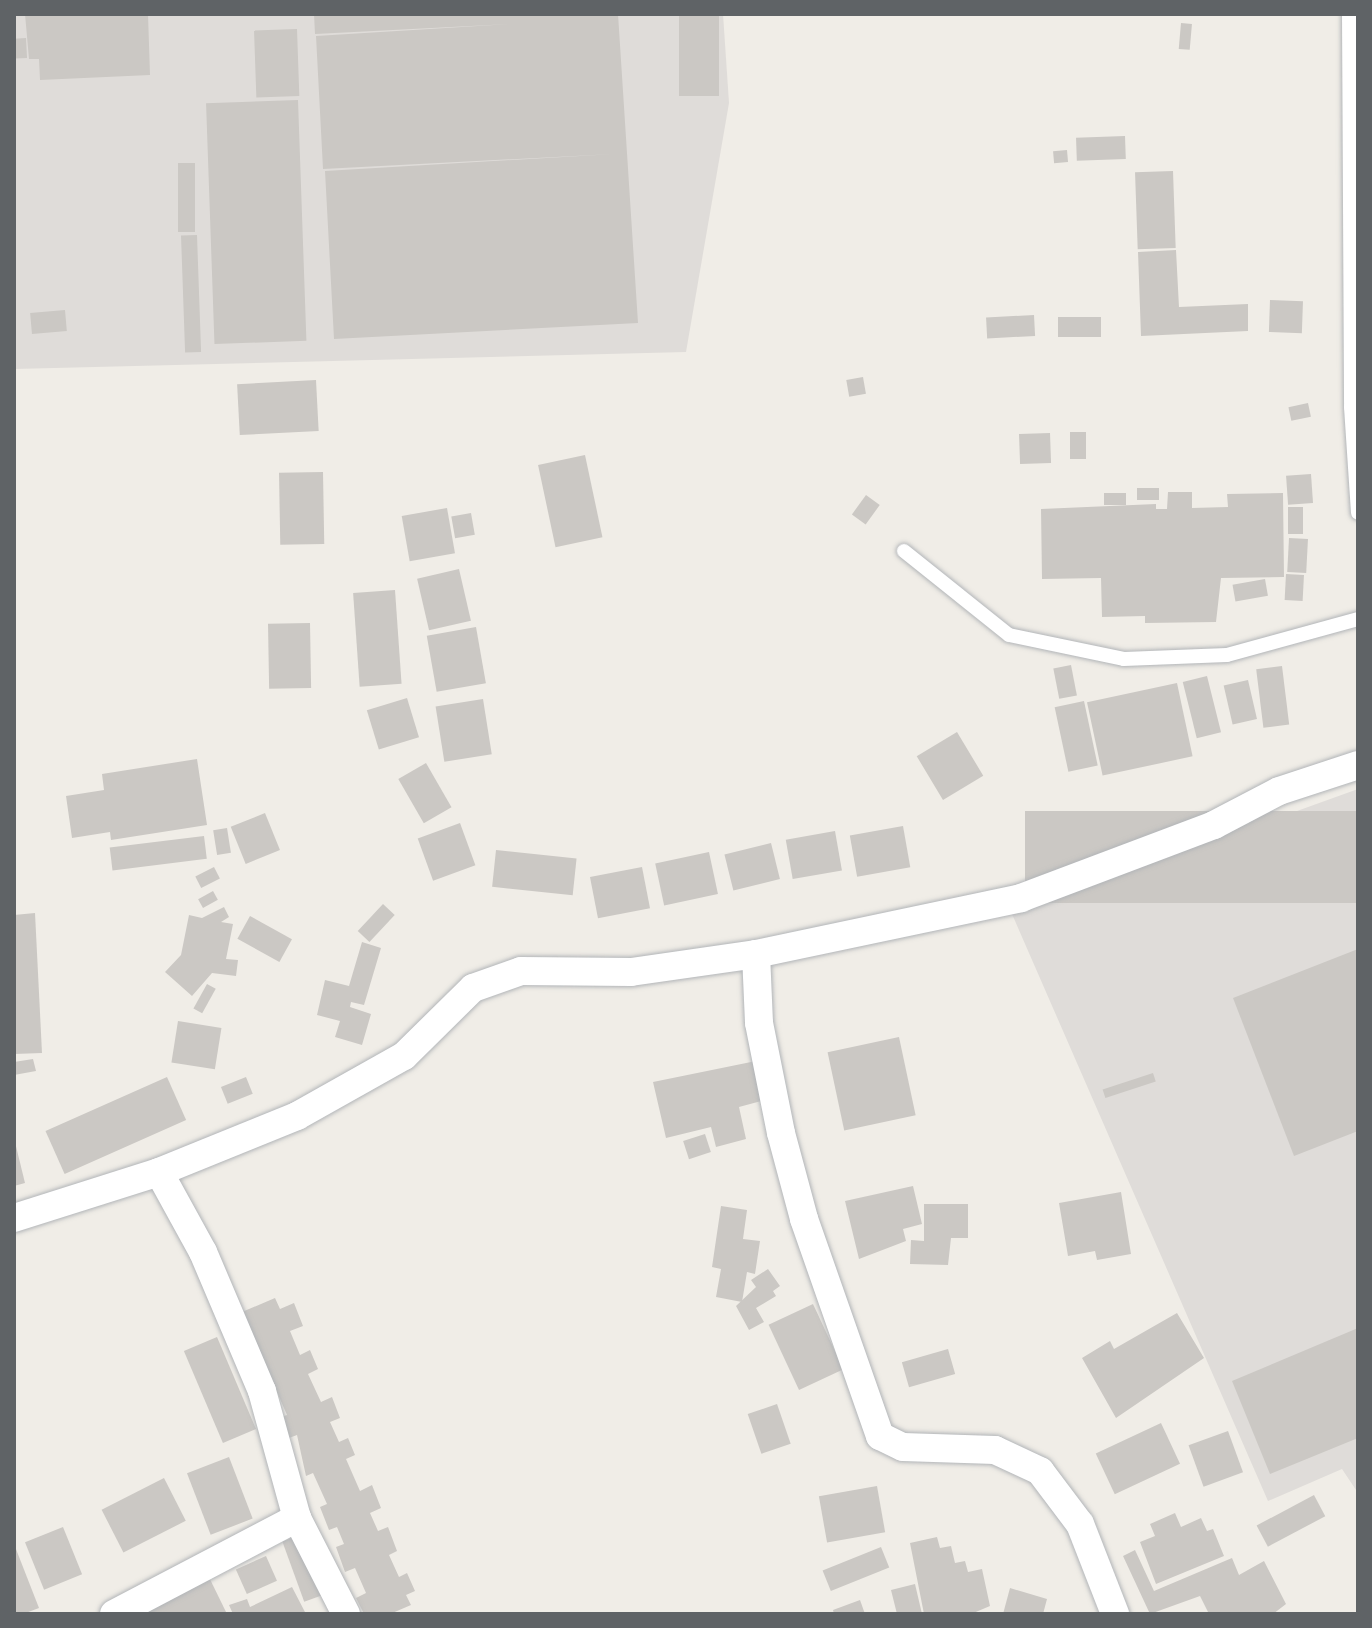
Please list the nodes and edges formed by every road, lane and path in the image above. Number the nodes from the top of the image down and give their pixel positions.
1 (1349, 14) edge
2 (1358, 513) edge
3 (904, 551) dead end
4 (1358, 619) edge
5 (1358, 765) edge
6 (756, 954) junction
7 (159, 1172) junction
8 (14, 1218) edge
9 (297, 1518) junction
10 (114, 1614) edge
11 (346, 1614) edge
12 (1115, 1614) edge

1 - 2 lane
3 - 4 lane
5 - 6 street
6 - 7 street
6 - 12 street
7 - 8 street
7 - 9 street
9 - 10 street
9 - 11 street

